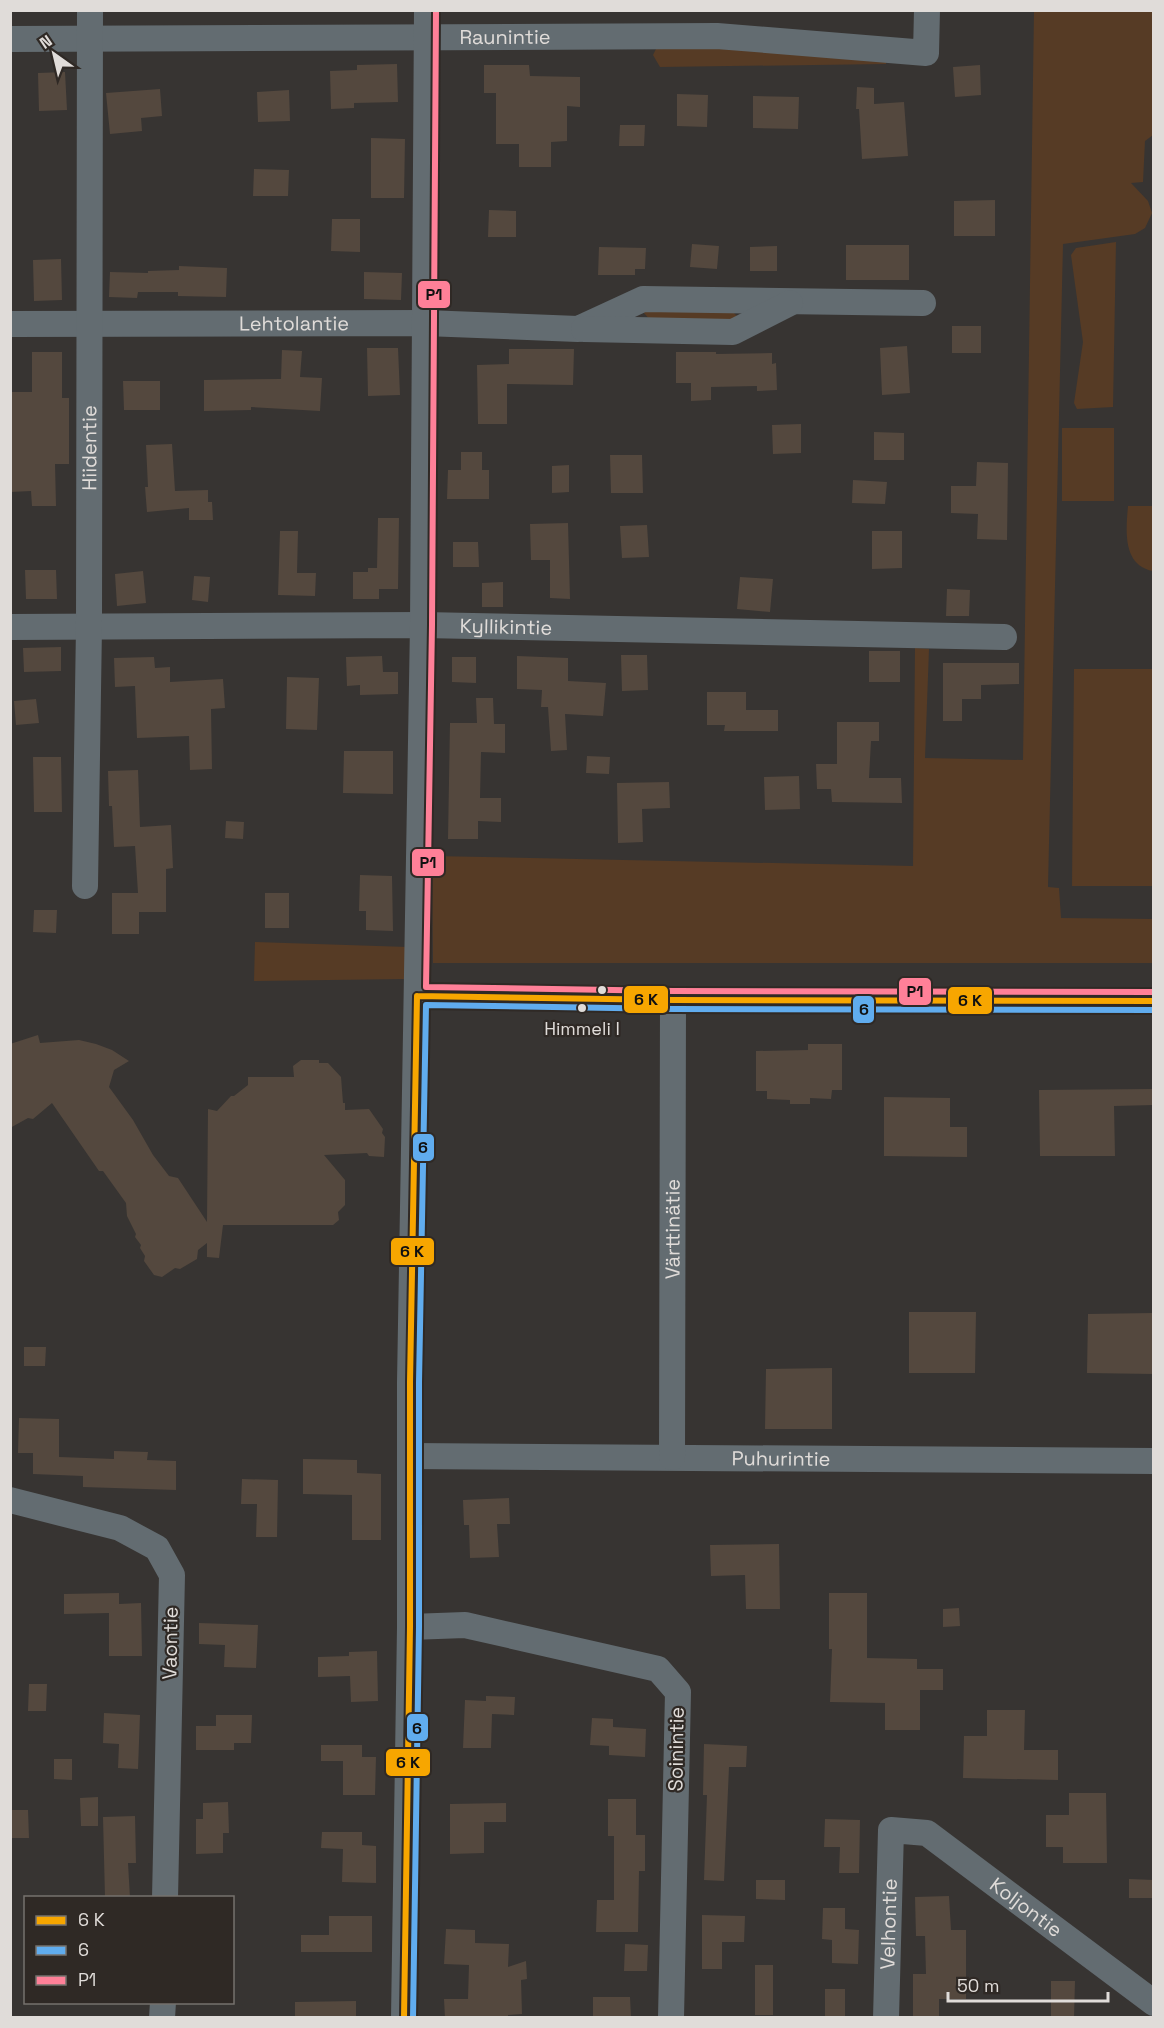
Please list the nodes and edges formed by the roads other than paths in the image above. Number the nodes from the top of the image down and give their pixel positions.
1 (90, 10) edge
2 (427, 10) edge
3 (927, 10) edge
4 (91, 38) junction
5 (427, 38) junction
6 (10, 39) edge
7 (923, 303) dead end
8 (88, 323) junction
9 (425, 323) junction
10 (10, 324) edge
11 (423, 625) junction
12 (89, 626) junction
13 (10, 627) edge
14 (1004, 637) dead end
15 (85, 886) dead end
16 (417, 996) junction
17 (673, 1000) junction
18 (1154, 1001) edge
19 (411, 1456) junction
20 (672, 1457) junction
21 (1154, 1461) edge
22 (10, 1500) edge
23 (410, 1627) junction
24 (891, 1830) joint
25 (165, 1896) edge
26 (1154, 2003) edge
27 (404, 2018) edge
28 (671, 2018) edge
29 (886, 2018) edge

1 - 4 street, Hiidentie
2 - 5 street
3 - 5 street, Raunintie
4 - 5 street, Raunintie
4 - 6 street, Raunintie
4 - 8 street, Hiidentie
5 - 9 street
7 - 9 street, Lehtolantie
8 - 9 street, Lehtolantie
8 - 10 street, Lehtolantie
8 - 12 street, Hiidentie
9 - 11 street
11 - 12 street, Kyllikintie
11 - 14 street, Kyllikintie
11 - 16 street
12 - 13 street, Kyllikintie
12 - 15 street, Hiidentie
16 - 17 street
16 - 19 street
17 - 18 street
17 - 20 street, Värttinätie
19 - 20 street, Puhurintie
19 - 23 street
20 - 21 street, Puhurintie
22 - 25 street, Vaontie
23 - 27 street
23 - 28 street, Soinintie
24 - 26 street, Koljontie
24 - 29 street, Velhontie

